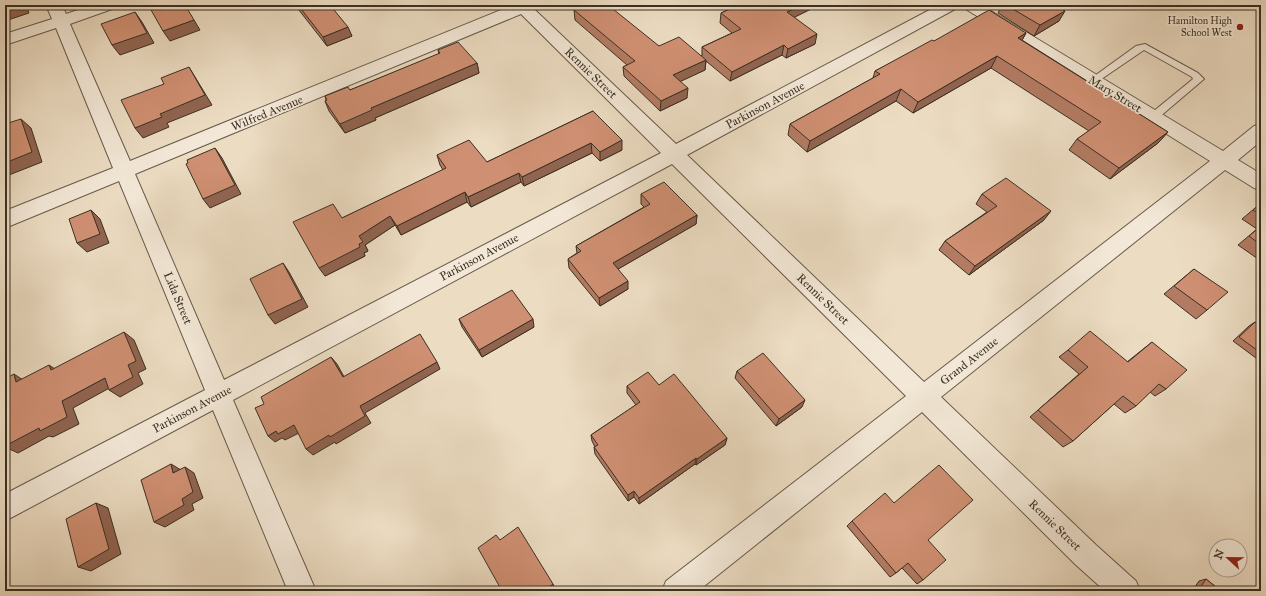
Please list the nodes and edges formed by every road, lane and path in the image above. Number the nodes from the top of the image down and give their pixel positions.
1 (109, 5) edge
2 (951, 5) edge
3 (970, 5) edge
4 (525, 6) edge
5 (57, 13) edge
6 (5, 40) edge
7 (1094, 80) junction
8 (1153, 116) junction
9 (1261, 131) edge
10 (674, 154) junction
11 (1224, 160) junction
12 (124, 172) junction
13 (1261, 183) edge
14 (5, 220) edge
15 (219, 394) junction
16 (923, 397) junction
17 (5, 508) edge
18 (302, 591) edge
19 (676, 591) edge
20 (1126, 591) edge

1 - 5 street
2 - 10 street, Parkinson Avenue
3 - 7 street, Mary Street
4 - 10 street, Rennie Street
4 - 12 street, Wilfred Avenue
5 - 6 street
5 - 12 street, Lida Street
7 - 8 street, Mary Street
7 - 8 lane
8 - 11 street, Mary Street
9 - 11 street, Grand Avenue
10 - 15 street, Parkinson Avenue
10 - 16 street, Rennie Street
11 - 13 street, Mary Street
11 - 16 street, Grand Avenue
12 - 14 street, Wilfred Avenue
12 - 15 street, Lida Street
15 - 17 street, Parkinson Avenue
15 - 18 street, Lida Street
16 - 19 street, Grand Avenue
16 - 20 street, Rennie Street

